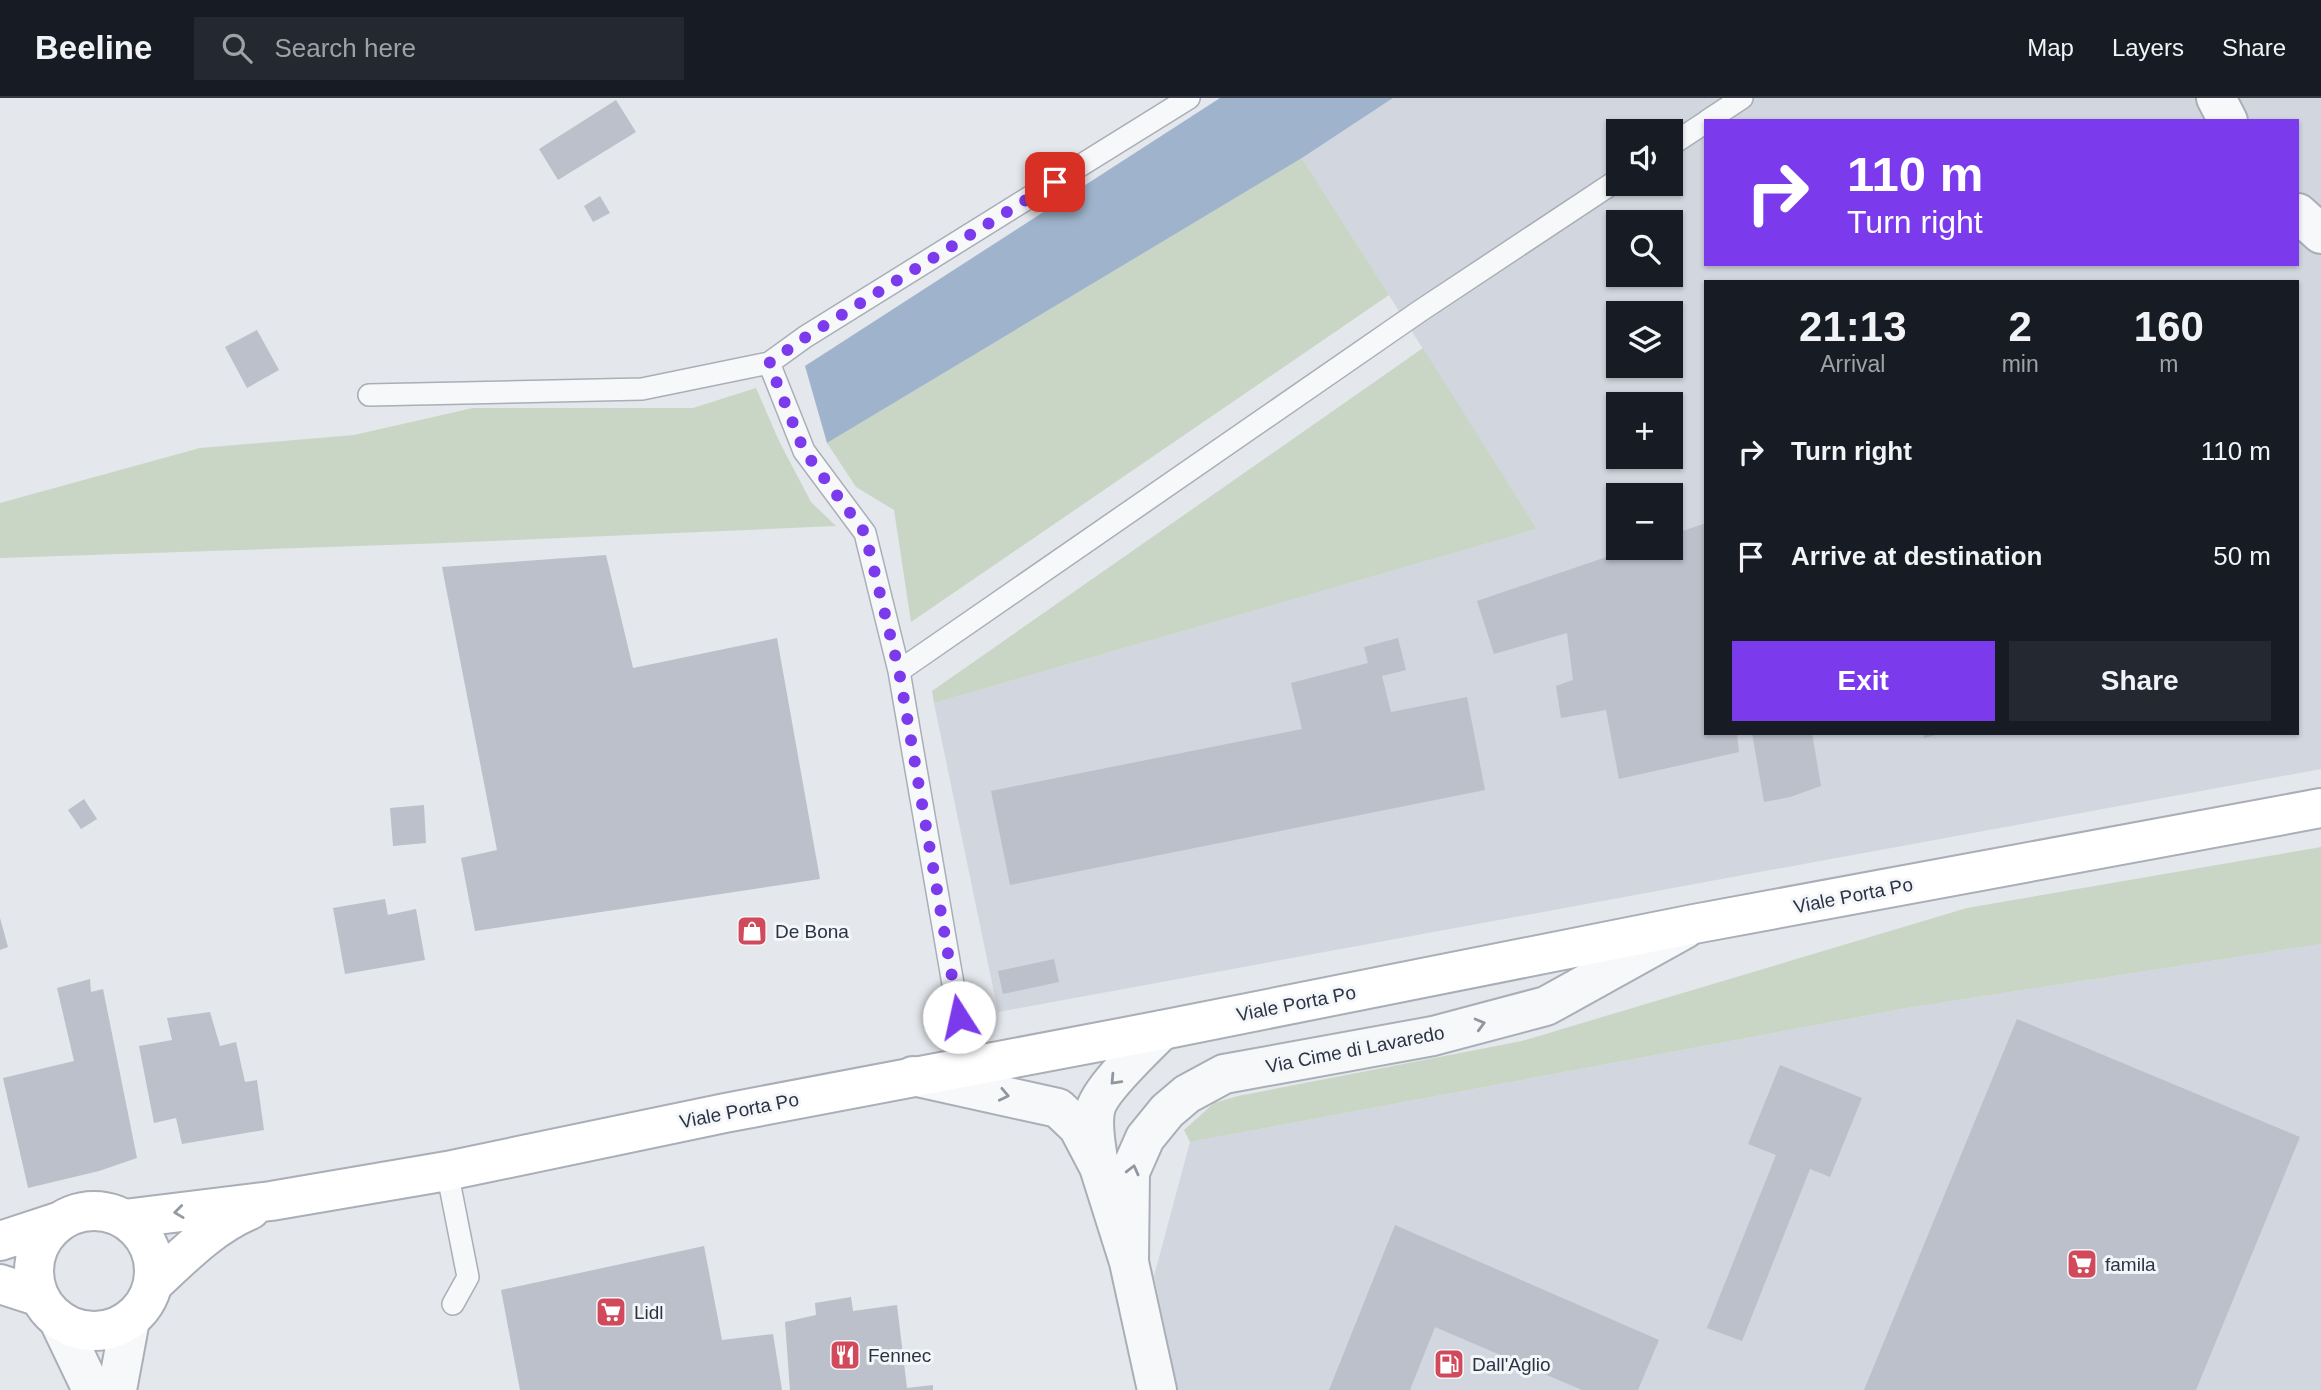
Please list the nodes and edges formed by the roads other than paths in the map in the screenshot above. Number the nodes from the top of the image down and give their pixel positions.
1 (1189, 98) edge
2 (1742, 98) edge
3 (2216, 98) edge
4 (1157, 106) edge
5 (1710, 119) edge
6 (2227, 119) edge
7 (1704, 123) edge
8 (1683, 137) edge
9 (1606, 189) edge
10 (2299, 214) edge
11 (2321, 234) edge
12 (769, 363) junction
13 (369, 395) dead end
14 (899, 671) junction
15 (2321, 808) edge
16 (1694, 924) junction
17 (1162, 1030) junction
18 (967, 1065) junction
19 (913, 1076) junction
20 (1099, 1167) junction
21 (447, 1171) junction
22 (271, 1201) junction
23 (124, 1219) junction
24 (61, 1221) junction
25 (0, 1241) edge
26 (1129, 1262) junction
27 (154, 1283) junction
28 (0, 1284) edge
29 (453, 1304) dead end
30 (49, 1308) junction
31 (130, 1320) junction
32 (92, 1390) edge
33 (117, 1390) edge
34 (1157, 1390) edge

1 - 4 lane
2 - 5 lane
3 - 6 street
4 - 12 lane
7 - 8 lane
9 - 14 lane
10 - 11 street
12 - 13 lane
12 - 14 lane
14 - 18 lane
15 - 16 main road, Viale Porta Po
16 - 17 main road, Viale Porta Po
26 -> 16 street, Via Cime di Lavaredo
17 - 18 main road, Viale Porta Po
17 -> 20 street, Via Cime di Lavaredo
18 - 19 main road, Viale Porta Po
19 -> 20 street, Via Cime di Lavaredo
19 - 21 main road, Viale Porta Po
20 - 26 street, Via Cime di Lavaredo
21 - 22 main road, Viale Porta Po
21 - 29 lane
22 -> 23 main road, Viale Porta Po
22 - 27 main road, Viale Porta Po
23 - 24 main road, Viale Porta Po
23 - 27 main road
24 - 25 main road, Viale Porta Po
24 - 30 main road
26 - 34 street, Via Cime di Lavaredo
27 - 31 main road, Viale Porta Po
28 - 30 main road
30 - 31 main road
30 - 32 street
31 - 33 street

